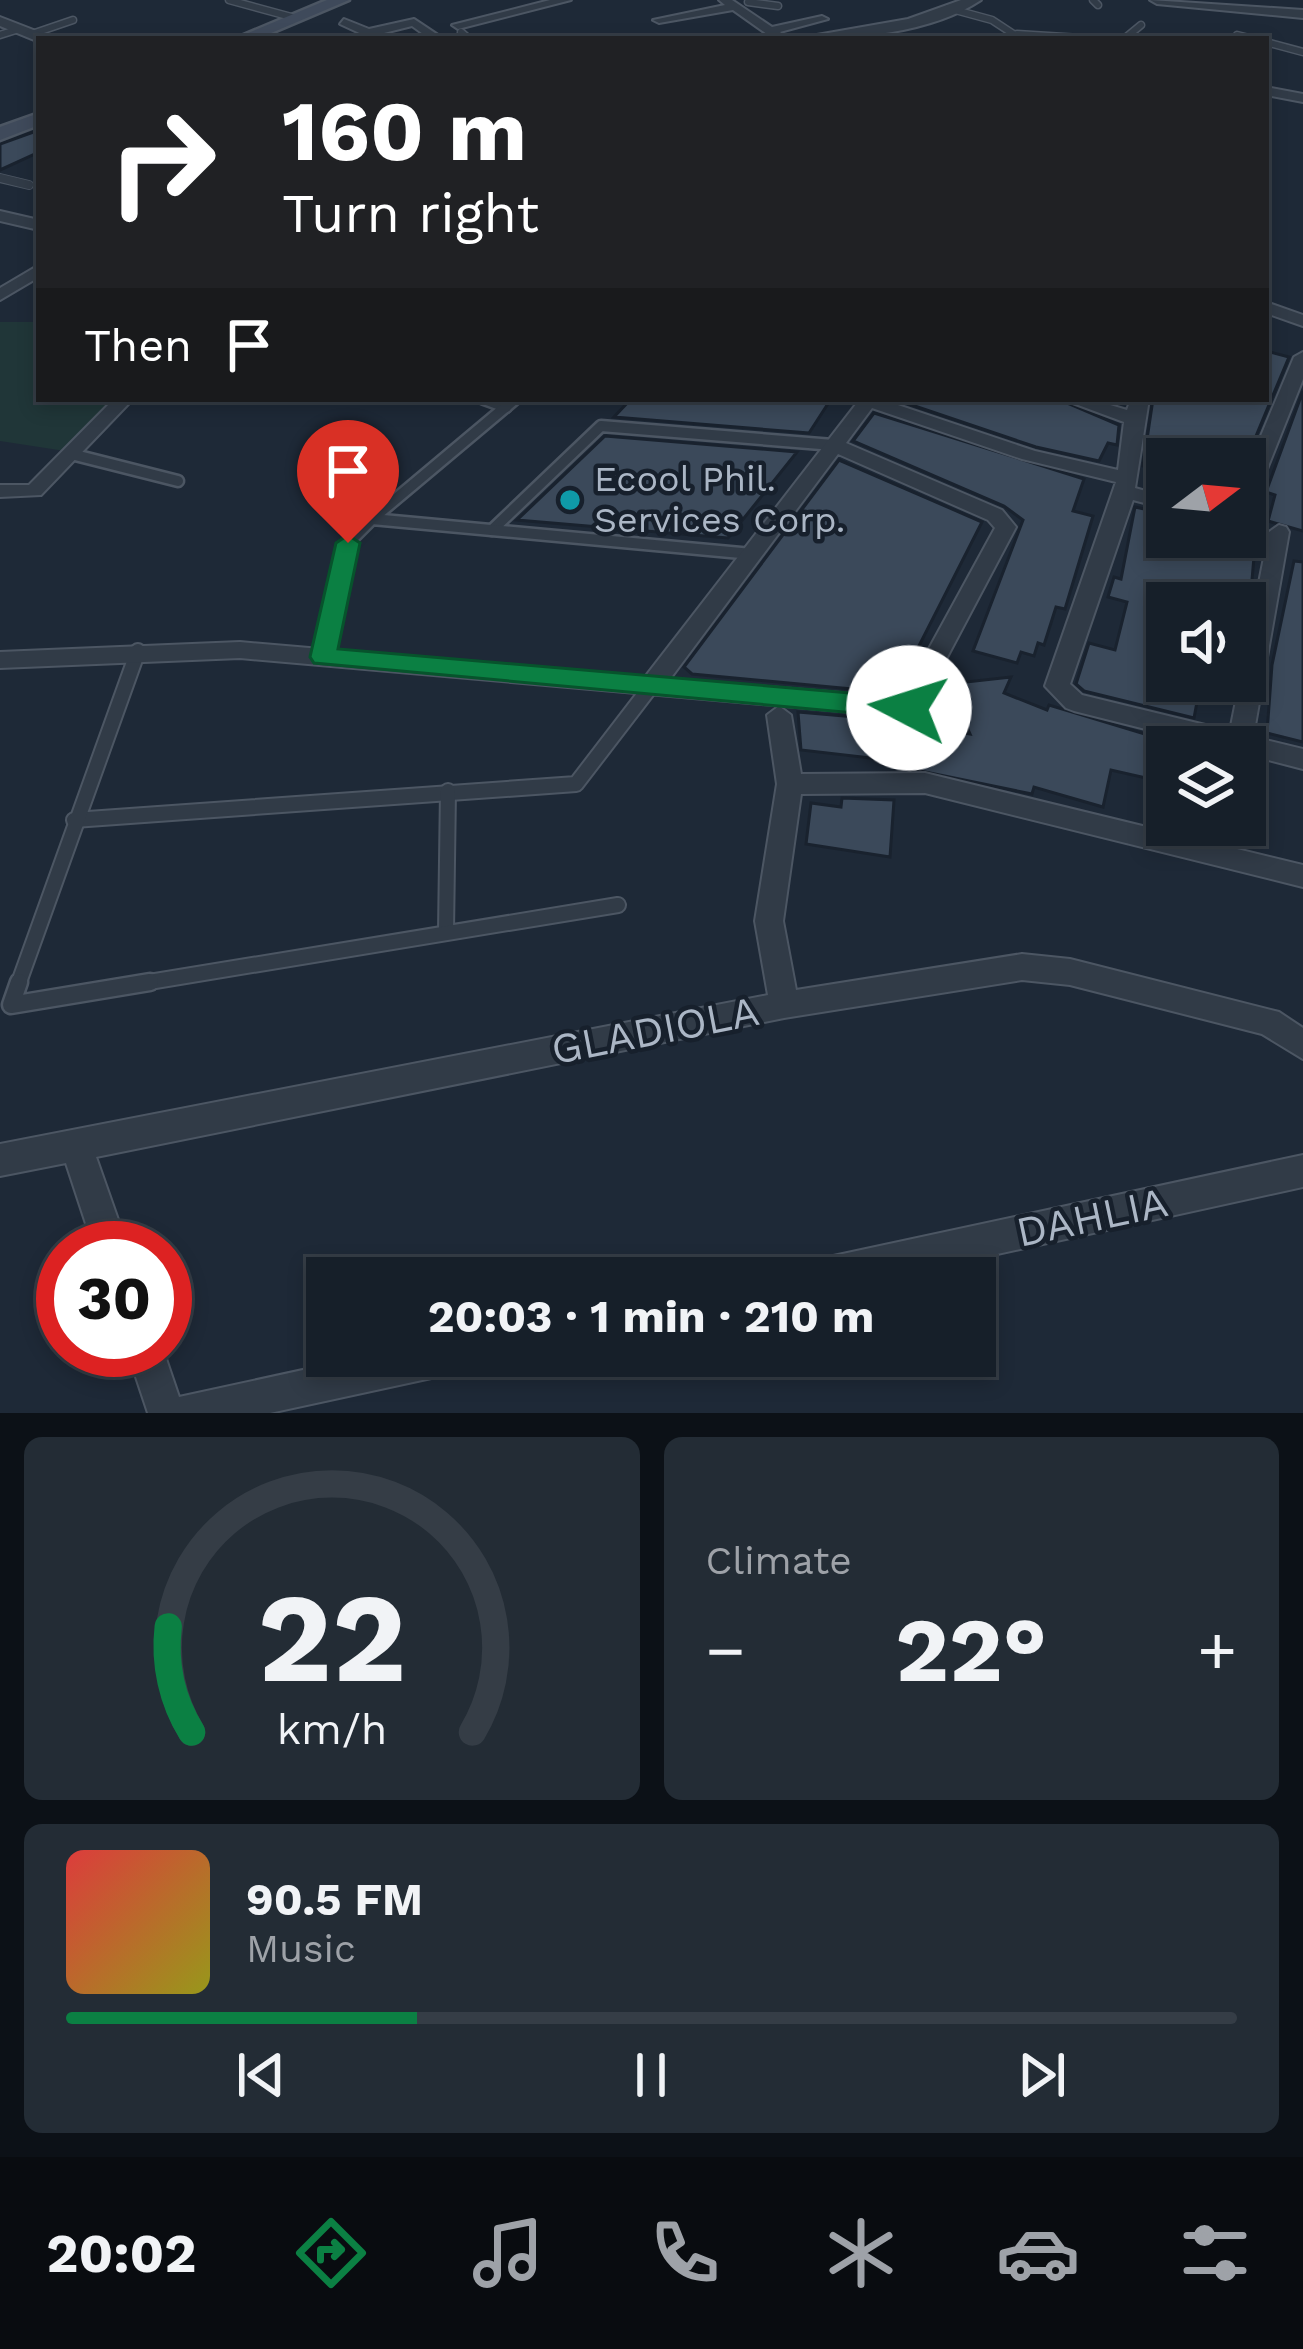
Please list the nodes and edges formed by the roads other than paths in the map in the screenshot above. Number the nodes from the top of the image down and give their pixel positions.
1 (229, 0) edge
2 (341, 0) edge
3 (565, 0) edge
4 (758, 0) edge
5 (974, 0) edge
6 (1157, 0) edge
7 (748, 2) edge
8 (729, 4) edge
9 (778, 6) dead end
10 (948, 8) junction
11 (1303, 14) edge
12 (295, 18) junction
13 (822, 19) dead end
14 (73, 20) dead end
15 (659, 20) dead end
16 (0, 21) edge
17 (344, 22) dead end
18 (1141, 25) dead end
19 (460, 29) joint
20 (32, 34) edge
21 (0, 35) edge
22 (777, 35) edge
23 (1237, 35) dead end
24 (250, 36) edge
25 (434, 36) edge
26 (466, 36) edge
27 (827, 36) edge
28 (1019, 36) edge
29 (1128, 36) edge
30 (1241, 36) edge
31 (1269, 43) edge
32 (1303, 52) edge
33 (1269, 92) edge
34 (1303, 98) edge
35 (36, 120) edge
36 (0, 134) edge
37 (0, 178) edge
38 (29, 185) dead end
39 (0, 216) edge
40 (36, 224) edge
41 (36, 272) edge
42 (1, 295) edge
43 (1269, 308) edge
44 (1303, 321) edge
45 (1303, 357) edge
46 (121, 402) edge
47 (864, 402) edge
48 (871, 402) edge
49 (1093, 402) edge
50 (511, 403) edge
51 (1136, 408) edge
52 (832, 446) junction
53 (1266, 447) edge
54 (71, 454) junction
55 (178, 481) dead end
56 (1125, 485) junction
57 (0, 491) edge
58 (1146, 494) edge
59 (373, 519) junction
60 (492, 530) junction
61 (1291, 535) edge
62 (752, 554) junction
63 (138, 650) junction
64 (323, 657) junction
65 (0, 660) edge
66 (652, 685) junction
67 (779, 715) dead end
68 (1172, 726) edge
69 (1244, 726) edge
70 (1266, 750) edge
71 (1303, 759) edge
72 (790, 784) junction
73 (448, 791) junction
74 (74, 820) junction
75 (1303, 876) edge
76 (618, 905) dead end
77 (446, 931) junction
78 (784, 1005) junction
79 (1303, 1045) edge
80 (76, 1144) junction
81 (0, 1160) edge
82 (1303, 1171) edge
83 (102, 1221) edge
84 (907, 1257) edge
85 (154, 1377) edge
86 (353, 1377) edge
87 (166, 1413) edge
88 (187, 1413) edge

1 - 12 lane
2 - 12 main road
3 - 19 street
4 - 7 lane
5 - 10 street
6 - 11 street
7 - 8 lane
7 - 9 lane
8 - 15 street
8 - 22 street
10 - 27 street
10 - 28 lane
12 - 24 main road
13 - 22 street
14 - 20 lane
16 - 20 street
17 - 25 street
18 - 29 lane
19 - 26 lane
20 - 21 lane
23 - 30 lane
31 - 32 lane
33 - 34 street
35 - 36 main road
37 - 38 lane
39 - 40 street
41 - 42 street
43 - 44 street
45 - 53 street
46 - 54 street
47 - 52 street
48 - 56 street
49 - 51 street
50 - 59 lane
51 - 56 street
52 - 60 lane
52 - 62 street
52 - 66 street
54 - 55 lane
54 - 57 street
56 - 58 street
56 - 68 street
59 - 60 lane
59 - 64 lane
60 - 62 lane
61 - 69 street
62 - 66 street
63 - 64 street
63 - 65 street
63 - 74 lane
64 - 66 street
66 - 73 lane
67 - 72 street
70 - 71 street
72 - 75 street
72 - 78 street
73 - 74 lane
73 - 77 lane
74 - 77 lane
76 - 77 lane
78 - 79 street, GLADIOLA
78 - 80 street, GLADIOLA
80 - 81 street, GLADIOLA
80 - 83 street
82 - 84 street, DAHLIA
85 - 87 street
86 - 88 street

